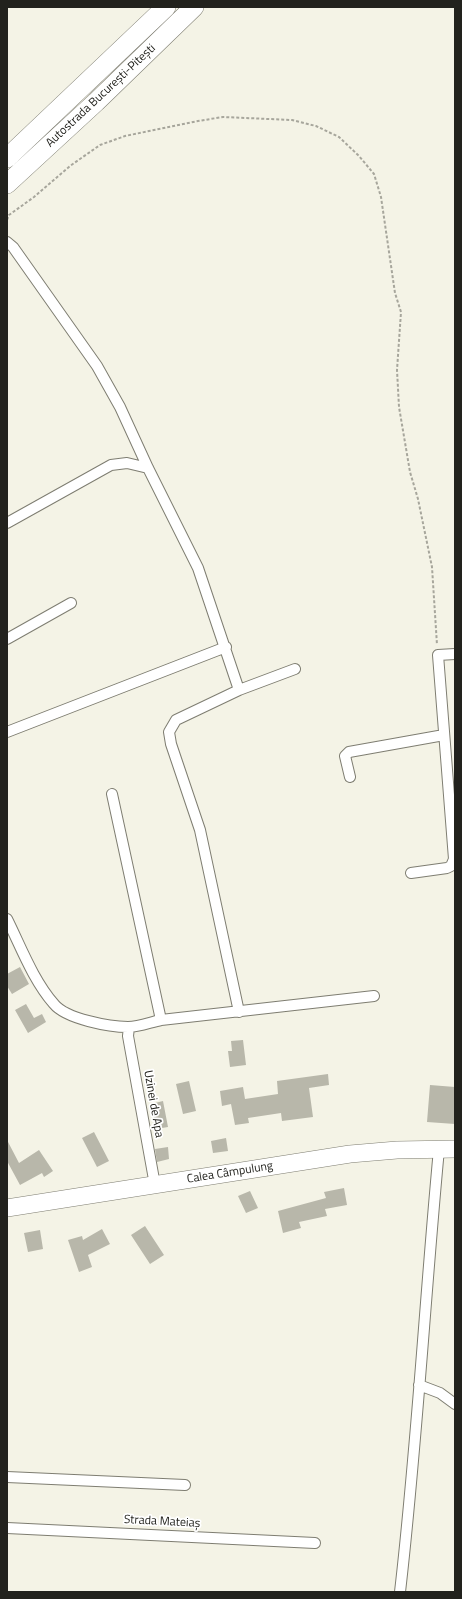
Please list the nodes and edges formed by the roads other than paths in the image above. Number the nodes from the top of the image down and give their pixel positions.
1 (166, 7) edge
2 (194, 7) edge
3 (7, 158) edge
4 (7, 184) edge
5 (7, 242) edge
6 (148, 468) junction
7 (7, 523) edge
8 (71, 603) dead end
9 (7, 639) edge
10 (226, 647) junction
11 (455, 654) edge
12 (295, 669) dead end
13 (239, 690) junction
14 (7, 732) edge
15 (444, 735) junction
16 (450, 746) edge
17 (350, 777) dead end
18 (112, 794) dead end
19 (453, 818) edge
20 (412, 873) dead end
21 (7, 919) edge
22 (374, 996) dead end
23 (239, 1012) junction
24 (161, 1020) junction
25 (129, 1027) junction
26 (447, 1149) edge
27 (154, 1185) junction
28 (7, 1208) edge
29 (419, 1385) junction
30 (455, 1404) edge
31 (7, 1477) edge
32 (186, 1485) dead end
33 (7, 1528) edge
34 (315, 1543) dead end
35 (400, 1592) edge

1 - 3 highway, Autostrada București-Pitești
2 - 4 highway, Autostrada București-Pitești
5 - 6 street
6 - 7 street
6 - 10 street
8 - 9 street
10 - 13 street
10 - 14 street
11 - 15 street
12 - 13 street
13 - 23 street
15 - 16 street
15 - 17 street
16 - 19 street
18 - 24 street
19 - 20 street
21 - 25 street
22 - 23 street
23 - 24 street
24 - 25 street
25 - 27 street, Uzinei de Apa
26 - 27 highway, Calea Câmpulung
26 - 29 street
27 - 28 highway, Calea Câmpulung
29 - 30 street
29 - 35 street
31 - 32 street
33 - 34 street, Strada Mateiaș

